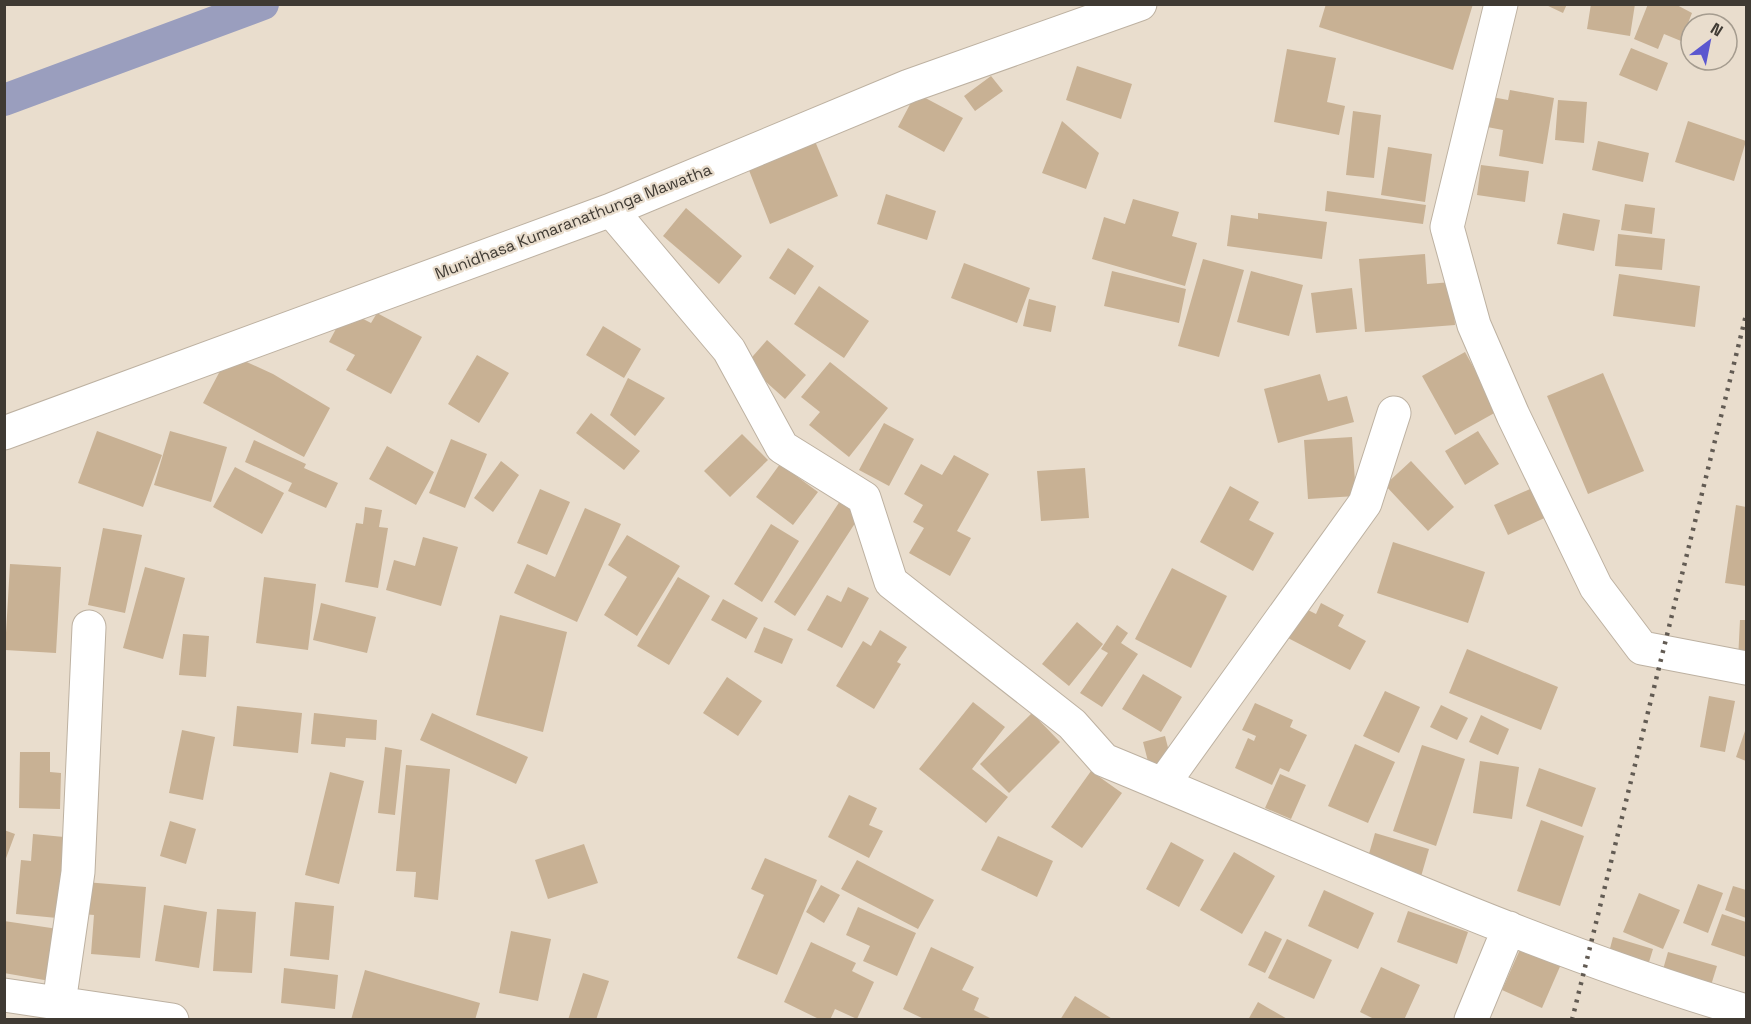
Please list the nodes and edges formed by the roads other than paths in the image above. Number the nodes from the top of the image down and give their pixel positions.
1 (1140, 4) edge
2 (1501, 4) edge
3 (611, 210) junction
4 (1394, 413) dead end
5 (4, 433) edge
6 (89, 627) dead end
7 (1746, 668) edge
8 (1163, 784) junction
9 (1509, 928) junction
10 (4, 995) edge
11 (59, 1003) junction
12 (1706, 1010) edge
13 (1746, 1011) edge
14 (172, 1020) edge
15 (1471, 1020) edge

1 - 3 street, Munidhasa Kumaranathunga Mawatha
2 - 7 street
3 - 5 street, Munidhasa Kumaranathunga Mawatha
3 - 8 street
4 - 8 street
6 - 11 street
8 - 9 street
9 - 12 street
9 - 15 street
10 - 11 street
11 - 14 street
12 - 13 street

